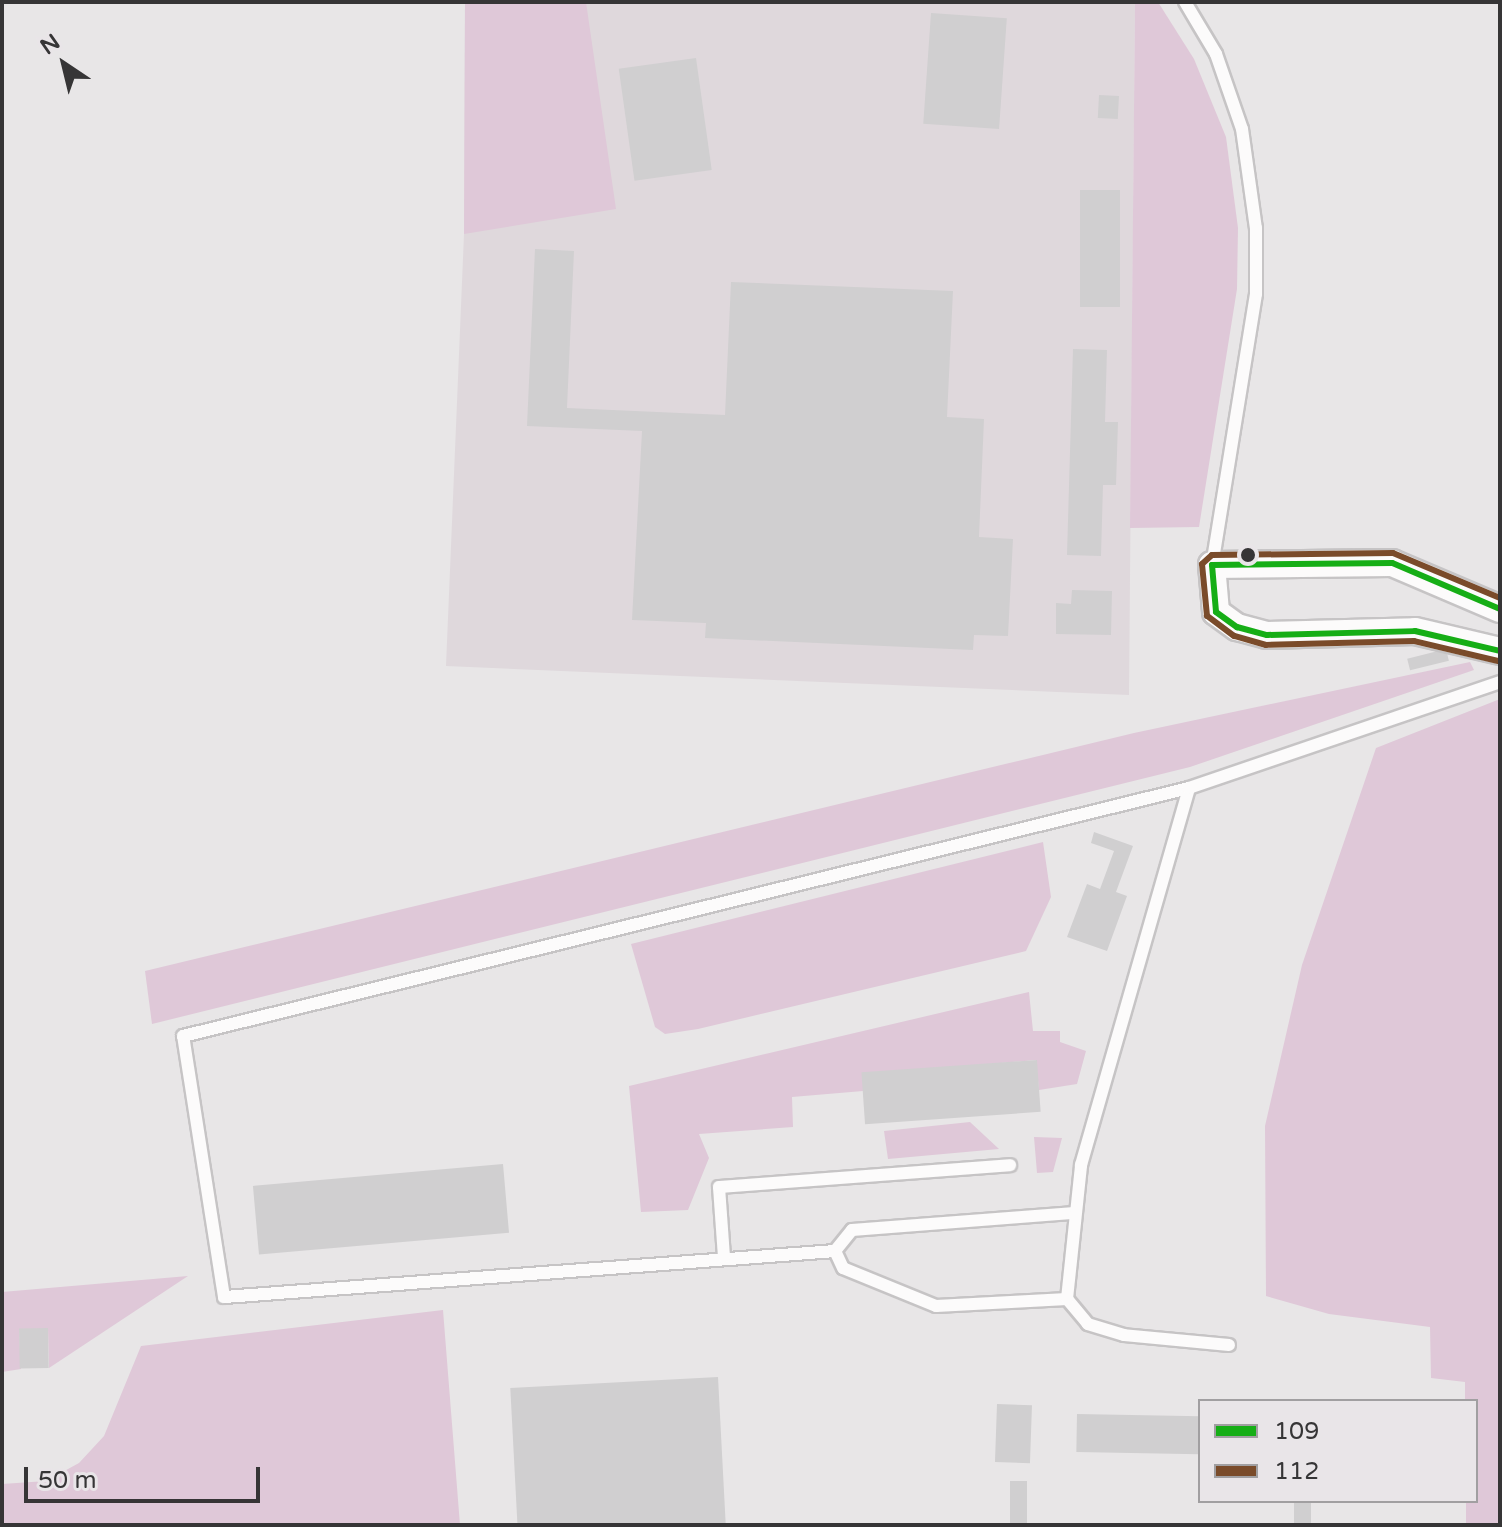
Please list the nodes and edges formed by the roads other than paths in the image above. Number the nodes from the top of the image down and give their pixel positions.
1 (1185, 2) edge
2 (1212, 565) junction
3 (1500, 609) edge
4 (1500, 651) edge
5 (1500, 672) edge
6 (1500, 682) edge
7 (1480, 687) junction
8 (1189, 788) junction
9 (1010, 1165) dead end
10 (1071, 1213) junction
11 (835, 1251) junction
12 (724, 1257) junction
13 (1067, 1299) junction
14 (1229, 1345) dead end

1 - 2 lane
2 - 3 street
2 - 4 street
5 - 7 lane
6 - 7 lane
7 - 8 lane
8 - 10 lane
8 - 12 lane
9 - 12 lane
10 - 11 lane
10 - 13 lane
11 - 12 lane
11 - 13 lane
13 - 14 lane

